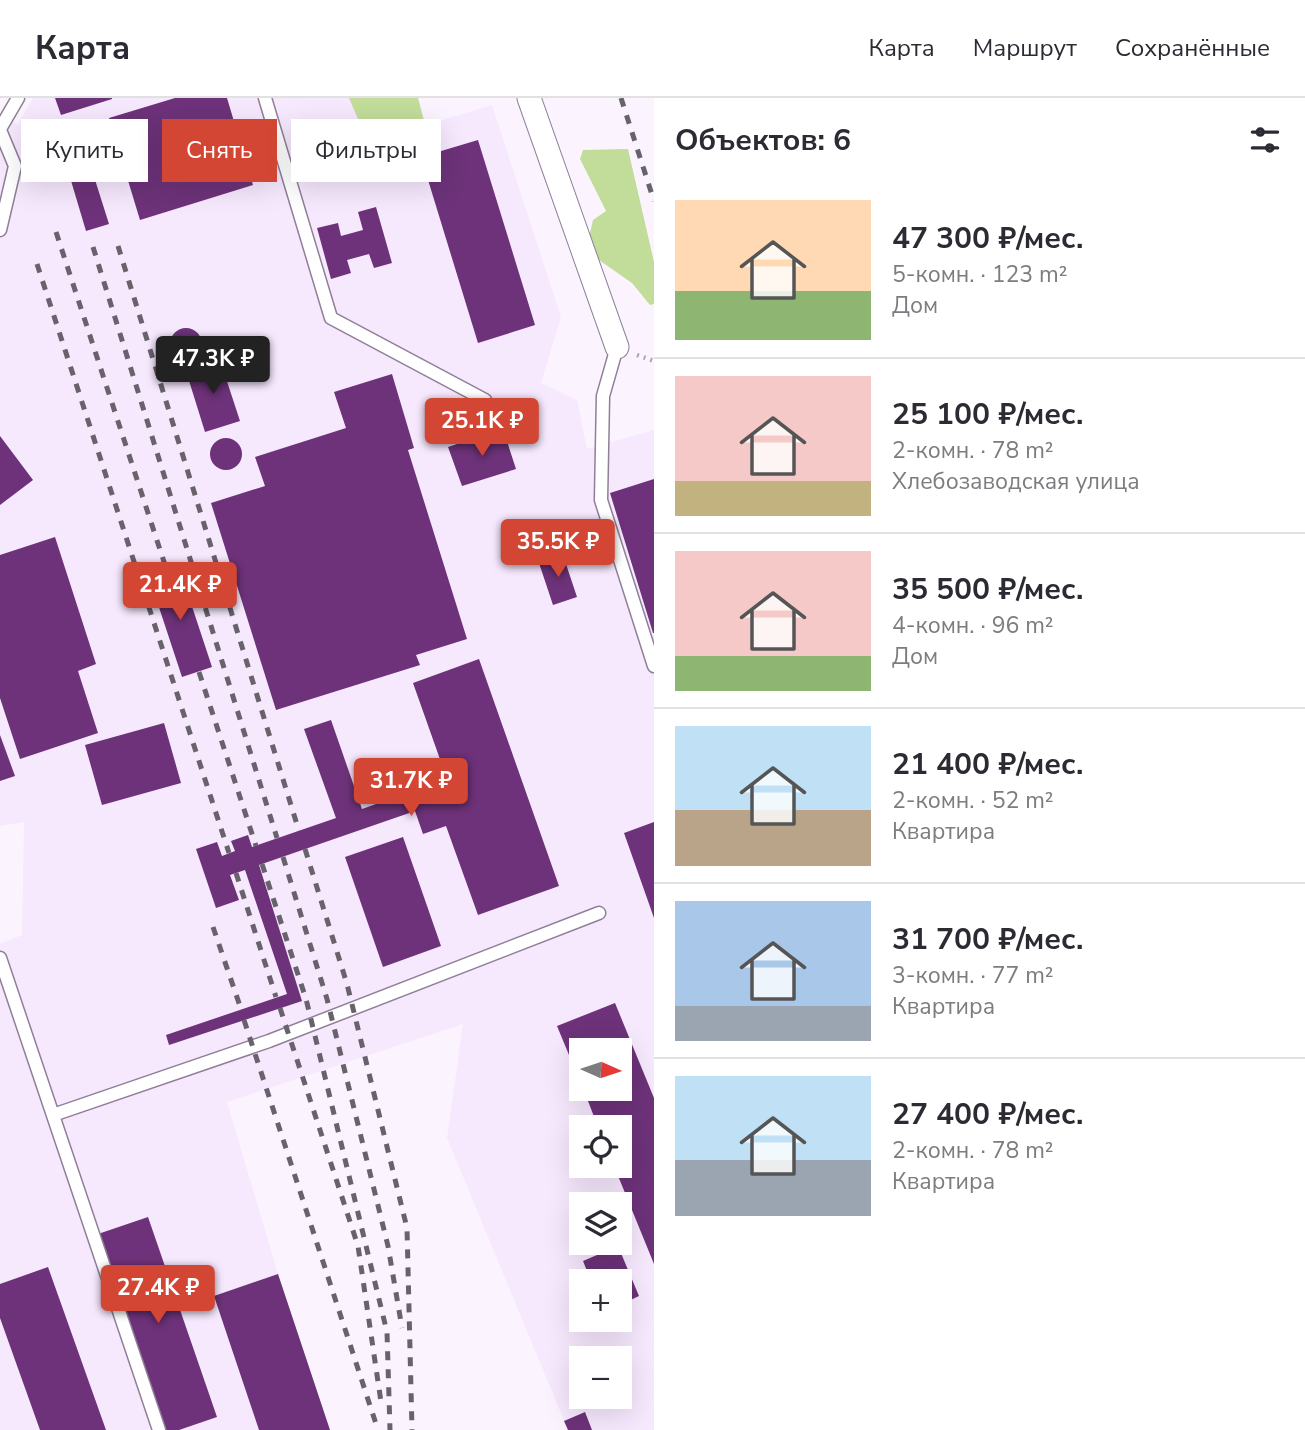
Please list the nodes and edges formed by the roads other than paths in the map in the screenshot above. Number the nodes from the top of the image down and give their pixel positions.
1 (18, 98) edge
2 (265, 98) edge
3 (529, 98) edge
4 (0, 130) edge
5 (0, 230) edge
6 (617, 347) joint
7 (485, 400) dead end
8 (654, 666) edge
9 (599, 913) dead end
10 (0, 958) edge
11 (53, 1115) junction
12 (159, 1430) edge

1 - 4 lane
2 - 7 lane
3 - 6 street
4 - 5 lane
6 - 8 lane
9 - 11 lane
10 - 11 lane
11 - 12 lane

